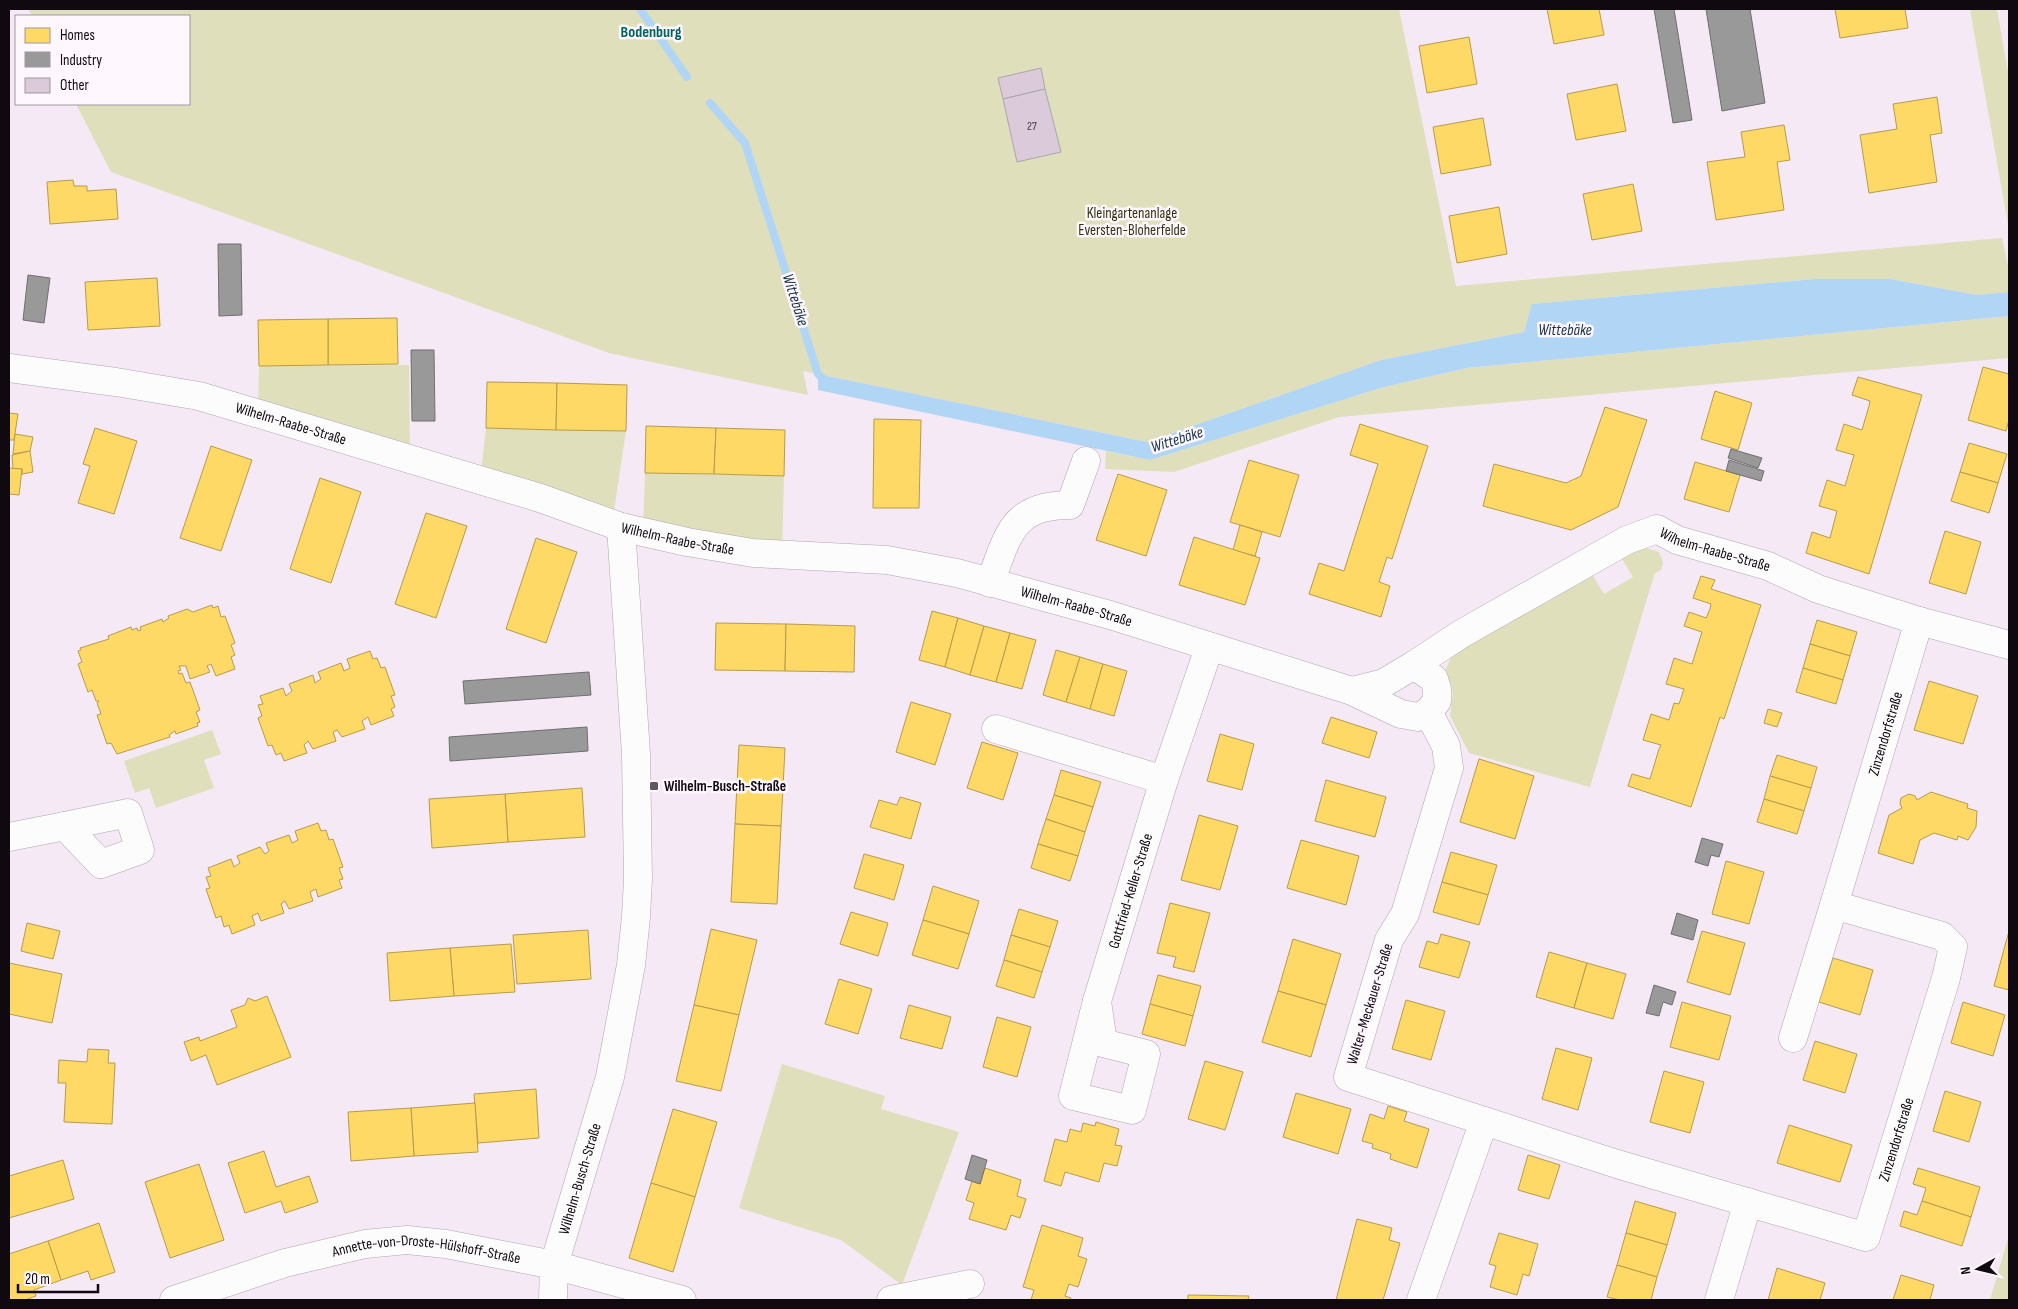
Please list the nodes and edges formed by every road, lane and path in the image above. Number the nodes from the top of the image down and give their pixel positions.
1 (9, 368) edge
2 (1086, 461) dead end
3 (621, 527) junction
4 (990, 583) junction
5 (1919, 621) junction
6 (2009, 645) edge
7 (1209, 648) junction
8 (1414, 665) junction
9 (1352, 691) junction
10 (1428, 712) junction
11 (996, 728) dead end
12 (1164, 780) junction
13 (65, 826) dead end
14 (9, 837) edge
15 (1834, 905) junction
16 (1097, 1001) dead end
17 (1792, 1038) dead end
18 (1484, 1121) junction
19 (1748, 1202) junction
20 (554, 1265) junction
21 (970, 1284) dead end
22 (174, 1300) edge
23 (554, 1300) edge
24 (682, 1300) edge
25 (891, 1300) edge
26 (1422, 1300) edge
27 (1719, 1300) edge

1 - 3 street, Wilhelm-Raabe-Straße
2 - 4 street
3 - 4 street, Wilhelm-Raabe-Straße
3 - 20 street, Wilhelm-Busch-Straße
4 - 7 street, Wilhelm-Raabe-Straße
5 - 6 street, Wilhelm-Raabe-Straße
5 - 8 street, Wilhelm-Raabe-Straße
5 - 15 street, Zinzendorfstraße
7 - 9 street, Wilhelm-Raabe-Straße
7 - 12 street, Gottfried-Keller-Straße
8 - 9 street, Wilhelm-Raabe-Straße
8 - 10 street
9 - 10 street, Wilhelm-Raabe-Straße
10 - 18 street, Walter-Meckauer-Straße
11 - 12 street
12 - 16 street, Gottfried-Keller-Straße
13 - 14 street
15 - 17 street, Zinzendorfstraße
15 - 19 street, Zinzendorfstraße
18 - 19 street, Walter-Meckauer-Straße
18 - 26 street
19 - 27 street
20 - 22 street, Annette-von-Droste-Hülshoff-Straße
20 - 23 street, Wilhelm-Busch-Straße
20 - 24 street, Annette-von-Droste-Hülshoff-Straße
21 - 25 street

